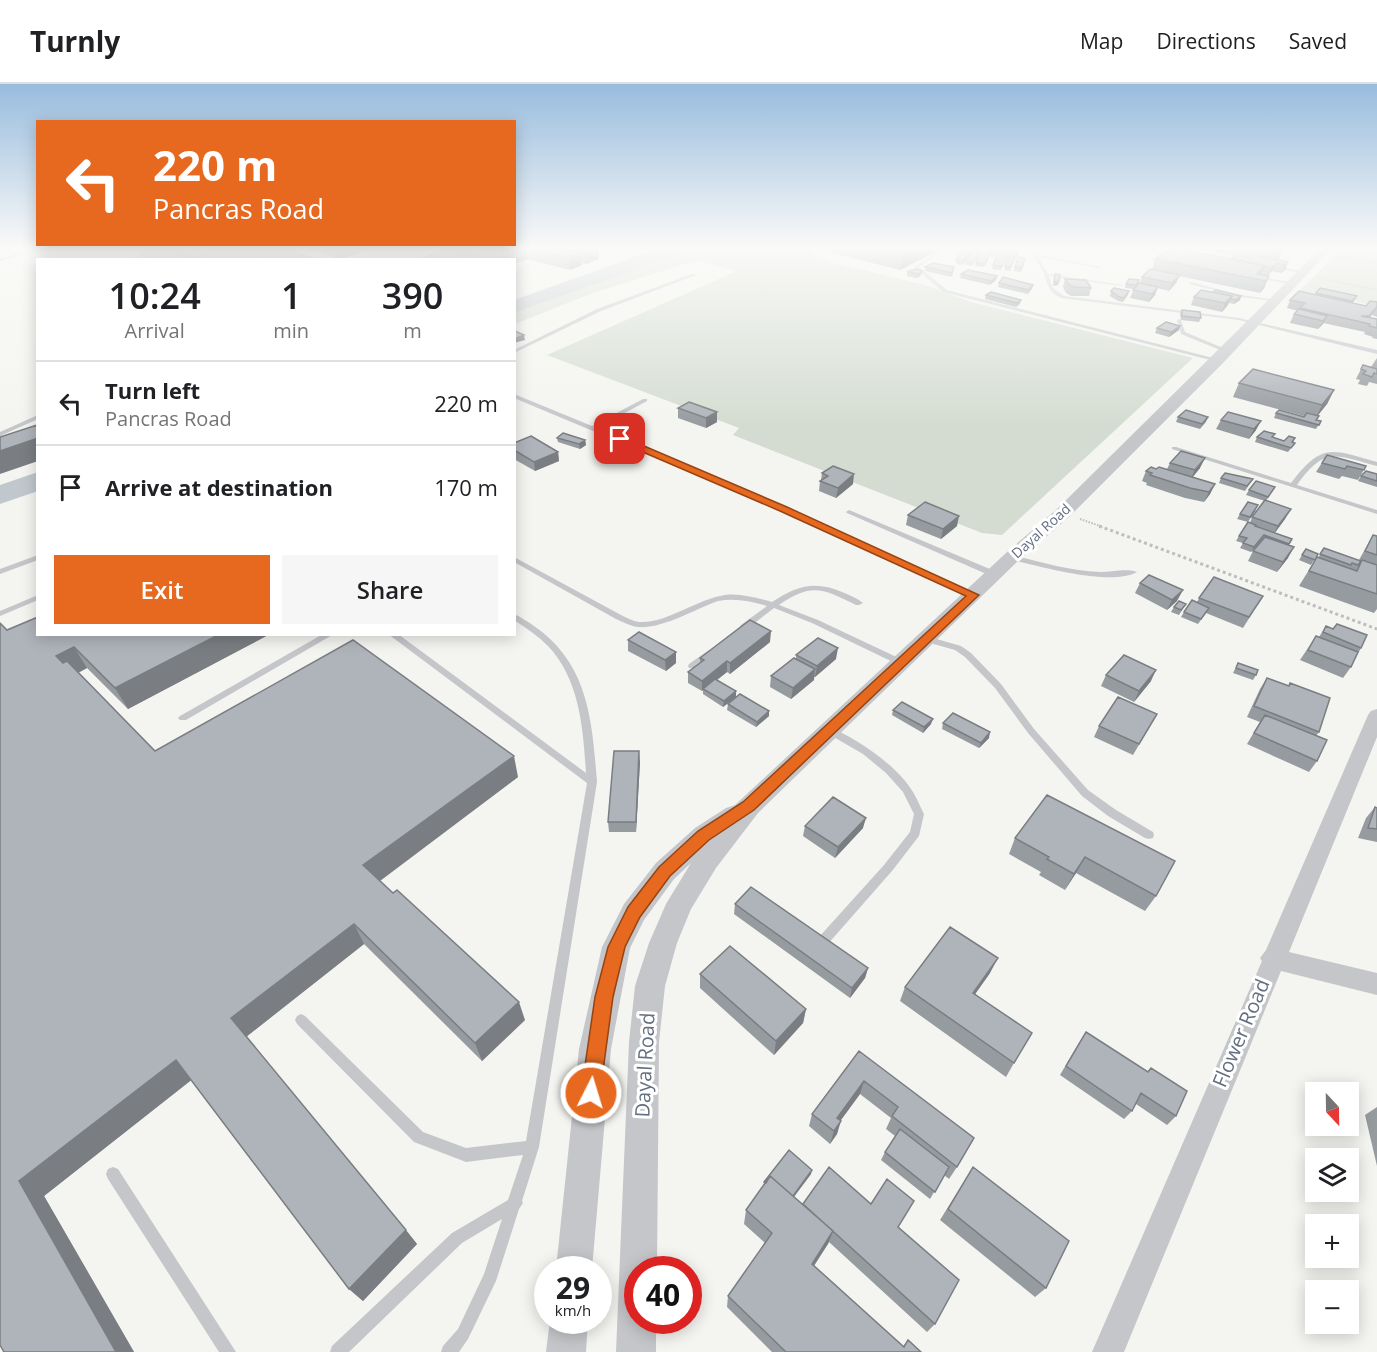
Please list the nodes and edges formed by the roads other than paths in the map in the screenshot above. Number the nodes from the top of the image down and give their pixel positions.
1 (604, 308) edge
2 (1008, 308) edge
3 (1155, 308) edge
4 (1267, 308) edge
5 (1179, 320) edge
6 (1253, 322) junction
7 (516, 351) edge
8 (1377, 352) edge
9 (1223, 355) junction
10 (516, 397) edge
11 (645, 400) dead end
12 (36, 418) edge
13 (25, 423) junction
14 (36, 425) edge
15 (593, 428) junction
16 (0, 434) edge
17 (1174, 448) dead end
18 (1377, 464) edge
19 (1293, 485) junction
20 (849, 512) dead end
21 (1377, 512) edge
22 (1012, 557) junction
23 (36, 558) edge
24 (516, 560) edge
25 (0, 572) edge
26 (1133, 572) dead end
27 (994, 574) junction
28 (974, 595) junction
29 (36, 598) edge
30 (859, 603) dead end
31 (774, 605) junction
32 (0, 614) edge
33 (516, 618) edge
34 (734, 635) edge
35 (326, 636) edge
36 (395, 636) edge
37 (926, 639) junction
38 (717, 647) edge
39 (902, 663) junction
40 (692, 666) edge
41 (1377, 715) edge
42 (183, 718) dead end
43 (828, 730) junction
44 (592, 782) junction
45 (748, 806) junction
46 (1149, 835) dead end
47 (823, 941) edge
48 (1272, 958) junction
49 (1377, 984) edge
50 (302, 1020) dead end
51 (532, 1147) junction
52 (113, 1174) dead end
53 (516, 1203) junction
54 (575, 1256) edge
55 (568, 1334) edge
56 (228, 1352) edge
57 (338, 1352) edge
58 (449, 1352) edge
59 (566, 1352) edge
60 (636, 1352) edge
61 (1108, 1352) edge

1 - 7 lane
2 - 9 lane
3 - 6 lane
4 - 6 street, Dayal Road
5 - 9 lane
6 - 8 lane
6 - 9 street, Dayal Road
9 - 22 street, Dayal Road
10 - 15 lane
11 - 15 lane
12 - 13 lane
13 - 14 lane
13 - 16 lane
15 - 28 lane
17 - 19 lane
18 - 19 lane
19 - 21 lane
20 - 27 lane
22 - 26 lane
22 - 27 street, Dayal Road
23 - 25 lane
24 - 31 lane
27 - 28 street, Dayal Road
28 - 37 street, Dayal Road
29 - 32 lane
30 - 31 lane
31 - 34 lane
31 - 39 lane
33 - 44 lane
35 - 42 lane
36 - 44 lane
37 - 39 street, Dayal Road
37 - 46 lane
38 - 40 lane
39 - 43 street, Dayal Road
41 - 48 street, Flower Road
43 - 45 street, Dayal Road
43 - 47 lane
44 - 51 lane
45 - 54 street, Dayal Road
45 - 60 street, Dayal Road
48 - 49 street
48 - 61 street, Flower Road
50 - 51 lane
51 - 53 lane
52 - 56 lane
53 - 57 lane
53 - 58 lane
55 - 59 street

